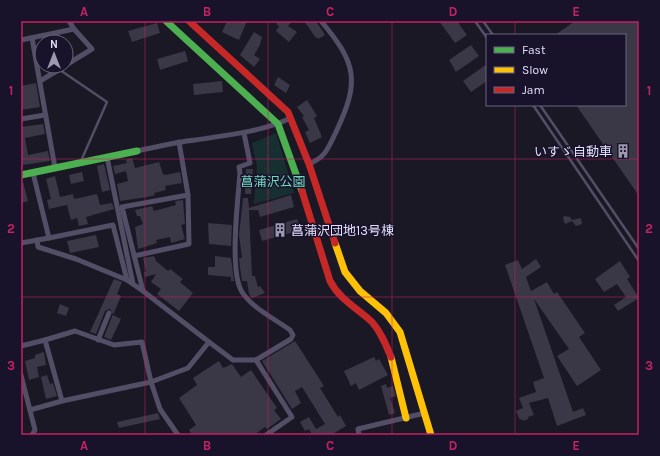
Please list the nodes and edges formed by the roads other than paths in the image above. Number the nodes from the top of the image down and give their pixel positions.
1 (69, 21) edge
2 (166, 21) edge
3 (189, 21) edge
4 (321, 21) edge
5 (475, 21) edge
6 (483, 21) edge
7 (74, 29) junction
8 (491, 34) edge
9 (486, 37) edge
10 (32, 38) junction
11 (21, 40) edge
12 (74, 61) edge
13 (52, 74) edge
14 (65, 74) edge
15 (40, 81) junction
16 (534, 106) edge
17 (541, 106) edge
18 (45, 115) junction
19 (291, 118) junction
20 (21, 119) edge
21 (278, 124) junction
22 (244, 132) junction
23 (179, 142) junction
24 (137, 151) joint
25 (107, 157) junction
26 (80, 163) junction
27 (309, 164) junction
28 (56, 168) junction
29 (33, 173) junction
30 (21, 175) edge
31 (188, 195) junction
32 (49, 238) junction
33 (37, 240) junction
34 (21, 243) edge
35 (639, 249) edge
36 (134, 256) junction
37 (639, 261) edge
38 (127, 280) junction
39 (133, 284) junction
40 (143, 291) junction
41 (109, 313) dead end
42 (45, 340) junction
43 (98, 340) junction
44 (209, 342) junction
45 (21, 346) edge
46 (256, 360) junction
47 (21, 375) edge
48 (151, 382) junction
49 (62, 401) junction
50 (30, 410) junction
51 (425, 413) junction
52 (406, 418) junction
53 (32, 435) edge
54 (178, 435) edge
55 (266, 435) edge
56 (359, 435) edge
57 (431, 435) edge

1 - 7 street
2 - 21 street
3 - 19 street
4 - 27 street
5 - 9 lane
6 - 8 lane
7 - 10 street
7 - 12 street
10 - 11 street
10 - 15 street
13 - 15 street
14 - 26 lane
15 - 18 street
16 - 37 lane
17 - 35 lane
18 - 20 street
18 - 28 street
19 - 21 street
19 - 27 street
21 - 22 street
21 - 52 street
22 - 23 street
22 - 46 street
23 - 24 street
23 - 31 street
24 - 25 street
25 - 26 street
25 - 39 street
26 - 28 street
27 - 51 street
28 - 29 street
29 - 30 street
29 - 32 street
31 - 36 street
31 - 36 street
32 - 33 street
32 - 38 street
33 - 34 street
33 - 38 street
36 - 40 street
38 - 39 street
39 - 40 street
40 - 44 street
41 - 43 street
42 - 43 street
42 - 45 street
42 - 49 street
43 - 48 street
44 - 46 street
44 - 48 street
46 - 55 street
47 - 50 street
48 - 49 street
48 - 54 street
49 - 50 street
50 - 53 street
51 - 52 street
51 - 57 street
52 - 56 street

